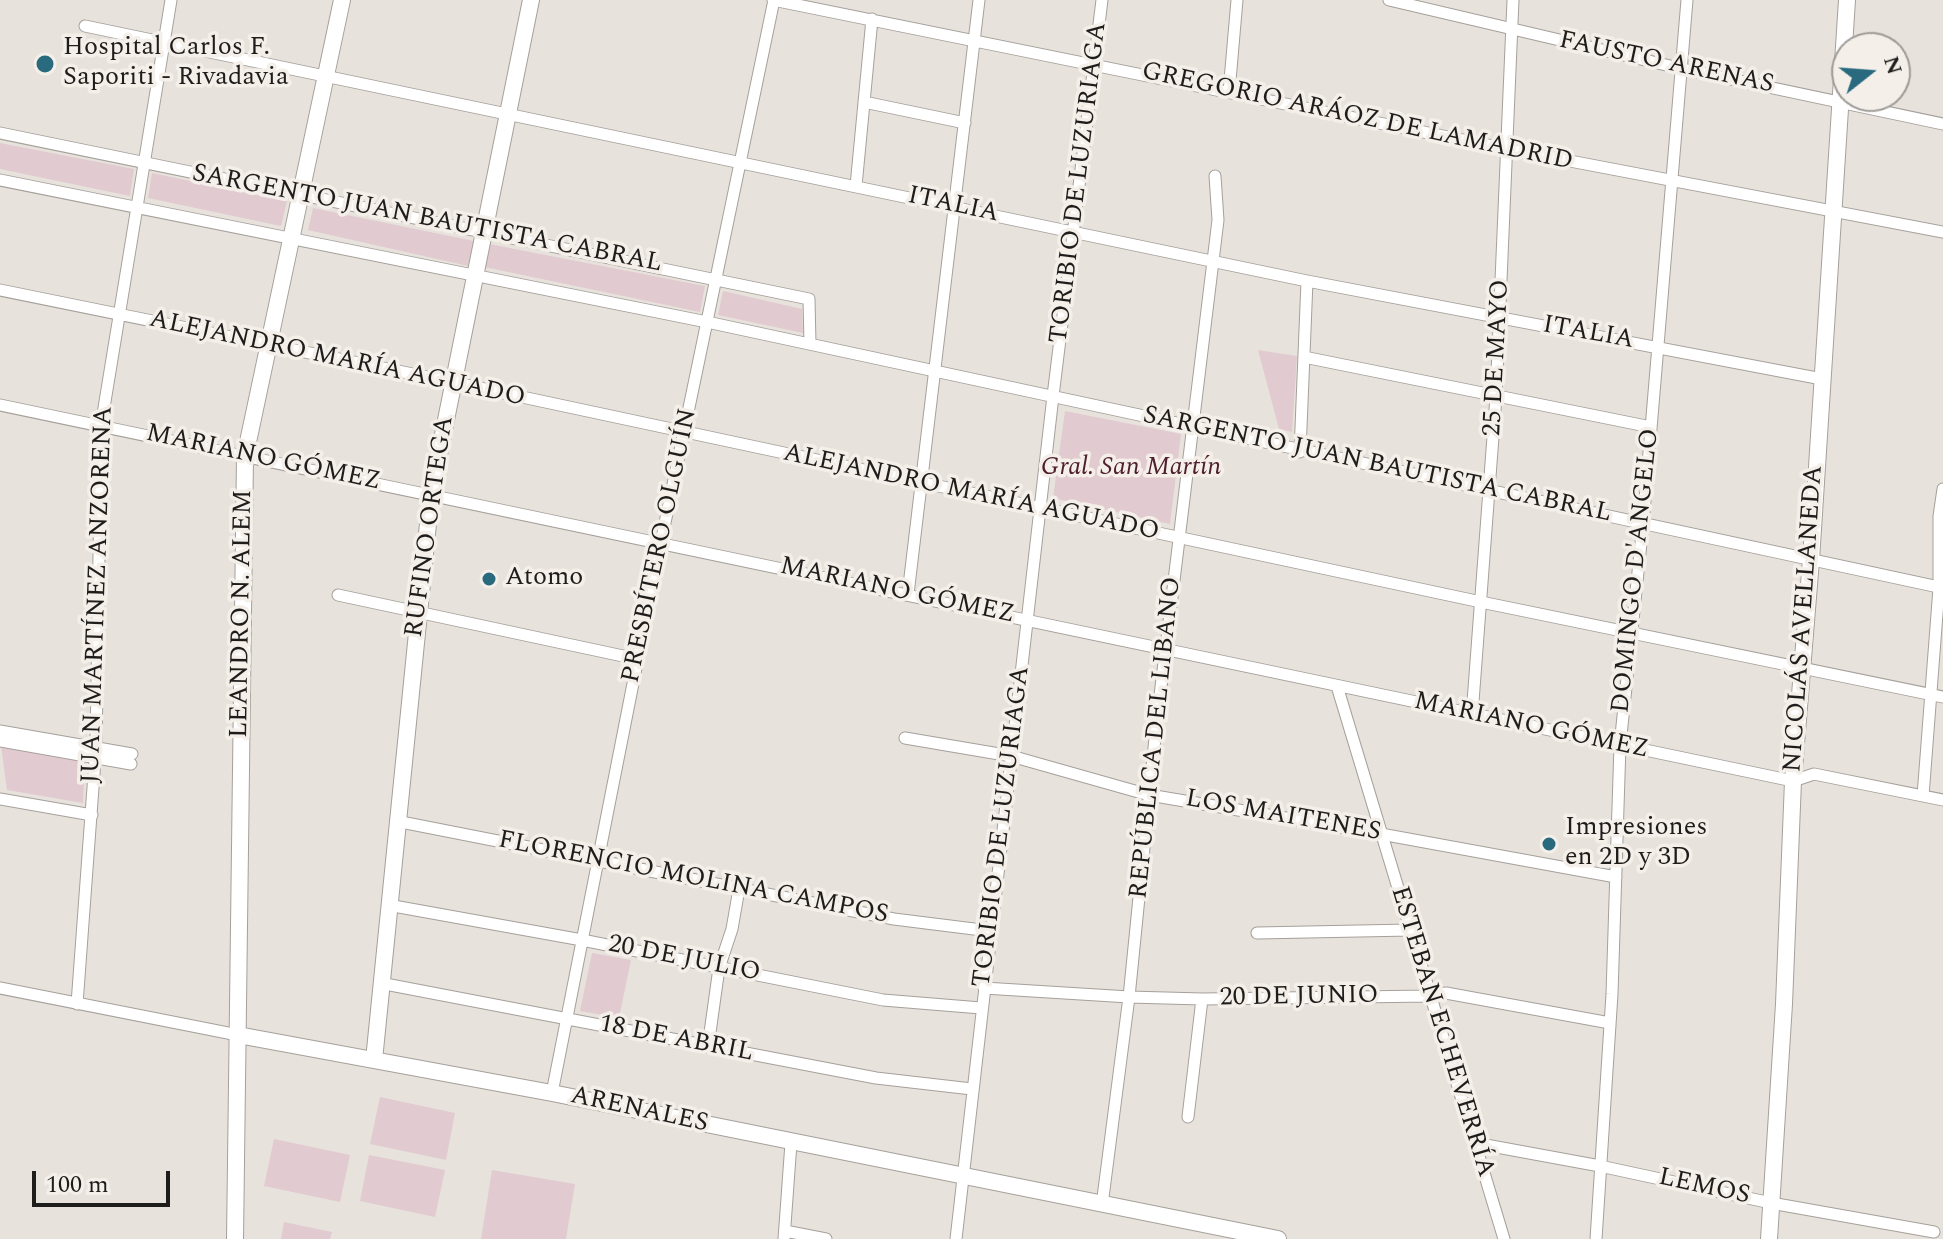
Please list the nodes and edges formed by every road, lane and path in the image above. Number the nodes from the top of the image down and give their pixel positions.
1 (171, 0) edge
2 (342, 0) edge
3 (531, 0) edge
4 (773, 0) edge
5 (979, 0) edge
6 (1102, 0) edge
7 (1237, 0) edge
8 (1389, 0) edge
9 (1513, 0) edge
10 (1687, 0) edge
11 (1847, 0) edge
12 (872, 19) junction
13 (85, 26) dead end
14 (1511, 30) junction
15 (1845, 32) edge
16 (975, 39) junction
17 (164, 44) junction
18 (1094, 64) junction
19 (1683, 69) junction
20 (327, 75) junction
21 (1229, 92) junction
22 (1831, 99) edge
23 (864, 102) junction
24 (1840, 112) edge
25 (1890, 112) edge
26 (508, 114) junction
27 (965, 123) junction
28 (1943, 124) edge
29 (0, 133) edge
30 (1507, 149) junction
31 (741, 162) junction
32 (145, 163) junction
33 (1215, 176) dead end
34 (0, 180) edge
35 (1673, 182) junction
36 (856, 186) junction
37 (301, 194) junction
38 (137, 207) junction
39 (955, 207) junction
40 (1832, 212) junction
41 (1943, 231) edge
42 (483, 232) junction
43 (1074, 233) junction
44 (291, 239) junction
45 (1213, 261) junction
46 (474, 276) junction
47 (716, 278) junction
48 (1307, 281) junction
49 (0, 290) edge
50 (119, 315) junction
51 (1500, 319) junction
52 (707, 322) junction
53 (810, 344) junction
54 (268, 346) junction
55 (1658, 347) junction
56 (1304, 357) junction
57 (935, 372) junction
58 (1822, 379) junction
59 (452, 382) junction
60 (1053, 396) junction
61 (1496, 397) junction
62 (0, 405) edge
63 (101, 426) junction
64 (1192, 427) junction
65 (1651, 427) junction
66 (685, 432) junction
67 (1300, 452) junction
68 (245, 456) junction
69 (921, 483) junction
70 (1943, 489) edge
71 (1491, 491) junction
72 (431, 494) junction
73 (1040, 509) junction
74 (1643, 524) junction
75 (1179, 538) junction
76 (661, 542) junction
77 (1811, 560) junction
78 (1941, 588) edge
79 (908, 594) junction
80 (338, 595) dead end
81 (1481, 602) junction
82 (418, 611) junction
83 (1027, 619) junction
84 (1631, 632) junction
85 (1166, 648) junction
86 (637, 659) junction
87 (1802, 669) junction
88 (1337, 686) junction
89 (1930, 694) junction
90 (1943, 697) edge
91 (1472, 715) junction
92 (0, 731) edge
93 (905, 738) dead end
94 (0, 741) edge
95 (1620, 745) junction
96 (96, 752) junction
97 (1011, 756) junction
98 (132, 759) dead end
99 (1793, 781) junction
100 (1149, 795) junction
101 (1923, 796) junction
102 (0, 799) edge
103 (1943, 800) edge
104 (92, 815) junction
105 (396, 821) junction
106 (1381, 834) junction
107 (598, 862) junction
108 (1616, 877) junction
109 (739, 889) junction
110 (388, 905) junction
111 (1410, 930) junction
112 (990, 931) junction
113 (1257, 933) dead end
114 (582, 940) junction
115 (719, 968) junction
116 (380, 983) junction
117 (0, 988) edge
118 (984, 988) junction
119 (1430, 996) junction
120 (1129, 997) junction
121 (1202, 999) junction
122 (77, 1004) junction
123 (981, 1008) junction
124 (566, 1018) junction
125 (1610, 1023) junction
126 (238, 1035) junction
127 (708, 1047) junction
128 (374, 1060) junction
129 (972, 1089) junction
130 (552, 1093) junction
131 (1188, 1117) dead end
132 (791, 1143) junction
133 (1475, 1143) junction
134 (1600, 1166) junction
135 (962, 1177) junction
136 (1771, 1203) junction
137 (1102, 1205) junction
138 (1934, 1232) dead end
139 (785, 1235) edge
140 (235, 1239) edge
141 (826, 1239) edge
142 (956, 1239) edge
143 (1278, 1239) edge
144 (1504, 1239) edge
145 (1596, 1239) edge
146 (1769, 1239) edge

1 - 17 street, JUAN MARTÍNEZ ANZORENA
2 - 20 street, LEANDRO N. ALEM
3 - 26 street, RUFINO ORTEGA
4 - 12 street, GREGORIO ARÁOZ DE LAMADRID
4 - 31 street, PRESBÍTERO OLGUÍN
5 - 16 street
6 - 18 street, TORIBIO DE LUZURIAGA
7 - 21 street
8 - 14 street, FAUSTO ARENAS
9 - 14 street, 25 DE MAYO
10 - 19 street, DOMINGO D'ANGELO
11 - 15 street, NICOLÁS AVELLANEDA
12 - 16 street, GREGORIO ARÁOZ DE LAMADRID
12 - 23 street
13 - 17 street, ITALIA
14 - 19 street, FAUSTO ARENAS
14 - 30 street, 25 DE MAYO
16 - 18 street, GREGORIO ARÁOZ DE LAMADRID
16 - 27 street
17 - 20 street, ITALIA
17 - 32 street, JUAN MARTÍNEZ ANZORENA
18 - 21 street, GREGORIO ARÁOZ DE LAMADRID
18 - 43 street, TORIBIO DE LUZURIAGA
19 - 22 street, FAUSTO ARENAS
19 - 35 street, DOMINGO D'ANGELO
20 - 26 street, ITALIA
20 - 37 street, LEANDRO N. ALEM
21 - 30 street, GREGORIO ARÁOZ DE LAMADRID
23 - 27 street
23 - 36 street
24 - 40 street, NICOLÁS AVELLANEDA
25 - 28 street, FAUSTO ARENAS
26 - 31 street, ITALIA
26 - 42 street, RUFINO ORTEGA
27 - 39 street
29 - 32 street, SARGENTO JUAN BAUTISTA CABRAL
30 - 35 street, GREGORIO ARÁOZ DE LAMADRID
30 - 51 street, 25 DE MAYO
31 - 36 street, ITALIA
31 - 47 street, PRESBÍTERO OLGUÍN
32 - 37 street, SARGENTO JUAN BAUTISTA CABRAL
32 - 38 street, JUAN MARTÍNEZ ANZORENA
33 - 45 street, REPÚBLICA DEL LIBANO
34 - 38 street, SARGENTO JUAN BAUTISTA CABRAL
35 - 40 street, GREGORIO ARÁOZ DE LAMADRID
35 - 55 street, DOMINGO D'ANGELO
36 - 39 street, ITALIA
37 - 42 street, SARGENTO JUAN BAUTISTA CABRAL
37 - 44 street, LEANDRO N. ALEM
38 - 44 street, SARGENTO JUAN BAUTISTA CABRAL
38 - 50 street, JUAN MARTÍNEZ ANZORENA
39 - 43 street, ITALIA
39 - 57 street
40 - 41 street, GREGORIO ARÁOZ DE LAMADRID
40 - 58 street, NICOLÁS AVELLANEDA
42 - 46 street, RUFINO ORTEGA
42 - 47 street, SARGENTO JUAN BAUTISTA CABRAL
43 - 45 street, ITALIA
43 - 60 street, TORIBIO DE LUZURIAGA
44 - 46 street, SARGENTO JUAN BAUTISTA CABRAL
44 - 54 street, LEANDRO N. ALEM
45 - 48 street, ITALIA
45 - 64 street, REPÚBLICA DEL LIBANO
46 - 52 street, SARGENTO JUAN BAUTISTA CABRAL
46 - 59 street, RUFINO ORTEGA
47 - 52 street, PRESBÍTERO OLGUÍN
47 - 53 street, SARGENTO JUAN BAUTISTA CABRAL
48 - 51 street, ITALIA
48 - 56 street
49 - 50 street, ALEJANDRO MARÍA AGUADO
50 - 54 street, ALEJANDRO MARÍA AGUADO
50 - 63 street, JUAN MARTÍNEZ ANZORENA
51 - 55 street, ITALIA
51 - 61 street, 25 DE MAYO
52 - 53 street, SARGENTO JUAN BAUTISTA CABRAL
52 - 66 street, PRESBÍTERO OLGUÍN
53 - 57 street, SARGENTO JUAN BAUTISTA CABRAL
54 - 59 street, ALEJANDRO MARÍA AGUADO
54 - 68 street, LEANDRO N. ALEM
55 - 58 street, ITALIA
55 - 65 street, DOMINGO D'ANGELO
56 - 61 street
56 - 67 street
57 - 60 street, SARGENTO JUAN BAUTISTA CABRAL
57 - 69 street
58 - 77 street, NICOLÁS AVELLANEDA
59 - 66 street, ALEJANDRO MARÍA AGUADO
59 - 72 street, RUFINO ORTEGA
60 - 64 street, SARGENTO JUAN BAUTISTA CABRAL
60 - 73 street, TORIBIO DE LUZURIAGA
61 - 65 street
61 - 71 street, 25 DE MAYO
62 - 63 street, MARIANO GÓMEZ
63 - 68 street, MARIANO GÓMEZ
63 - 96 street, JUAN MARTÍNEZ ANZORENA
64 - 67 street, SARGENTO JUAN BAUTISTA CABRAL
64 - 75 street, REPÚBLICA DEL LIBANO
65 - 74 street, DOMINGO D'ANGELO
66 - 69 street, ALEJANDRO MARÍA AGUADO
66 - 76 street, PRESBÍTERO OLGUÍN
67 - 71 street, SARGENTO JUAN BAUTISTA CABRAL
68 - 72 street, MARIANO GÓMEZ
68 - 126 street, LEANDRO N. ALEM
69 - 73 street, ALEJANDRO MARÍA AGUADO
69 - 79 street
70 - 78 street
71 - 74 street, SARGENTO JUAN BAUTISTA CABRAL
71 - 81 street, 25 DE MAYO
72 - 76 street, MARIANO GÓMEZ
72 - 82 street, RUFINO ORTEGA
73 - 75 street, ALEJANDRO MARÍA AGUADO
73 - 83 street, TORIBIO DE LUZURIAGA
74 - 77 street, SARGENTO JUAN BAUTISTA CABRAL
74 - 84 street, DOMINGO D'ANGELO
75 - 81 street, ALEJANDRO MARÍA AGUADO
75 - 85 street, REPÚBLICA DEL LIBANO
76 - 79 street, MARIANO GÓMEZ
76 - 86 street, PRESBÍTERO OLGUÍN
77 - 78 street, SARGENTO JUAN BAUTISTA CABRAL
77 - 87 street, NICOLÁS AVELLANEDA
78 - 89 street
79 - 83 street, MARIANO GÓMEZ
80 - 82 street
81 - 84 street, ALEJANDRO MARÍA AGUADO
81 - 91 street, 25 DE MAYO
82 - 86 street
82 - 105 street, RUFINO ORTEGA
83 - 85 street, MARIANO GÓMEZ
83 - 97 street, TORIBIO DE LUZURIAGA
84 - 87 street, ALEJANDRO MARÍA AGUADO
84 - 95 street, DOMINGO D'ANGELO
85 - 88 street, MARIANO GÓMEZ
85 - 100 street, REPÚBLICA DEL LIBANO
86 - 107 street, PRESBÍTERO OLGUÍN
87 - 89 street, ALEJANDRO MARÍA AGUADO
87 - 99 street, NICOLÁS AVELLANEDA
88 - 91 street, MARIANO GÓMEZ
88 - 106 street, ESTEBAN ECHEVERRÍA
89 - 90 street, ALEJANDRO MARÍA AGUADO
89 - 101 street
91 - 95 street, MARIANO GÓMEZ
92 - 96 street
93 - 97 street, LOS MAITENES
94 - 96 street
95 - 99 street, MARIANO GÓMEZ
95 - 108 street, DOMINGO D'ANGELO
96 - 98 street
96 - 104 street, JUAN MARTÍNEZ ANZORENA
97 - 100 street, LOS MAITENES
97 - 112 street, TORIBIO DE LUZURIAGA
99 - 101 street, MARIANO GÓMEZ
99 - 136 street, NICOLÁS AVELLANEDA
100 - 106 street, LOS MAITENES
100 - 120 street, REPÚBLICA DEL LIBANO
101 - 103 street, MARIANO GÓMEZ
102 - 104 street
104 - 122 street, JUAN MARTÍNEZ ANZORENA
105 - 107 street, FLORENCIO MOLINA CAMPOS
105 - 110 street, RUFINO ORTEGA
106 - 108 street, LOS MAITENES
106 - 111 street, ESTEBAN ECHEVERRÍA
107 - 109 street, FLORENCIO MOLINA CAMPOS
107 - 114 street, PRESBÍTERO OLGUÍN
108 - 125 street, DOMINGO D'ANGELO
109 - 112 street, FLORENCIO MOLINA CAMPOS
109 - 115 street
110 - 114 street, 20 DE JULIO
110 - 116 street, RUFINO ORTEGA
111 - 113 street
111 - 119 street, ESTEBAN ECHEVERRÍA
112 - 118 street, TORIBIO DE LUZURIAGA
114 - 115 street, 20 DE JULIO
114 - 124 street, PRESBÍTERO OLGUÍN
115 - 123 street, 20 DE JULIO
115 - 127 street
116 - 124 street, 18 DE ABRIL
116 - 128 street, RUFINO ORTEGA
117 - 122 street, ARENALES
118 - 120 street, 20 DE JUNIO
118 - 123 street, TORIBIO DE LUZURIAGA
119 - 121 street, 20 DE JUNIO
119 - 125 street, 20 DE JUNIO
119 - 133 street, ESTEBAN ECHEVERRÍA
120 - 121 street, 20 DE JUNIO
120 - 137 street, REPÚBLICA DEL LIBANO
121 - 131 street
122 - 126 street, ARENALES
123 - 129 street, TORIBIO DE LUZURIAGA
124 - 127 street, 18 DE ABRIL
124 - 130 street, PRESBÍTERO OLGUÍN
125 - 134 street, DOMINGO D'ANGELO
126 - 128 street, ARENALES
126 - 140 street, LEANDRO N. ALEM
127 - 129 street, 18 DE ABRIL
128 - 130 street, ARENALES
129 - 135 street, TORIBIO DE LUZURIAGA
130 - 132 street, ARENALES
132 - 135 street, ARENALES
132 - 139 street
133 - 134 street, LEMOS
133 - 144 street, ESTEBAN ECHEVERRÍA
134 - 136 street, LEMOS
134 - 145 street, DOMINGO D'ANGELO
135 - 137 street, ARENALES
135 - 142 street, TORIBIO DE LUZURIAGA
136 - 138 street, LEMOS
136 - 146 street, NICOLÁS AVELLANEDA
137 - 143 street, ARENALES
139 - 141 street

